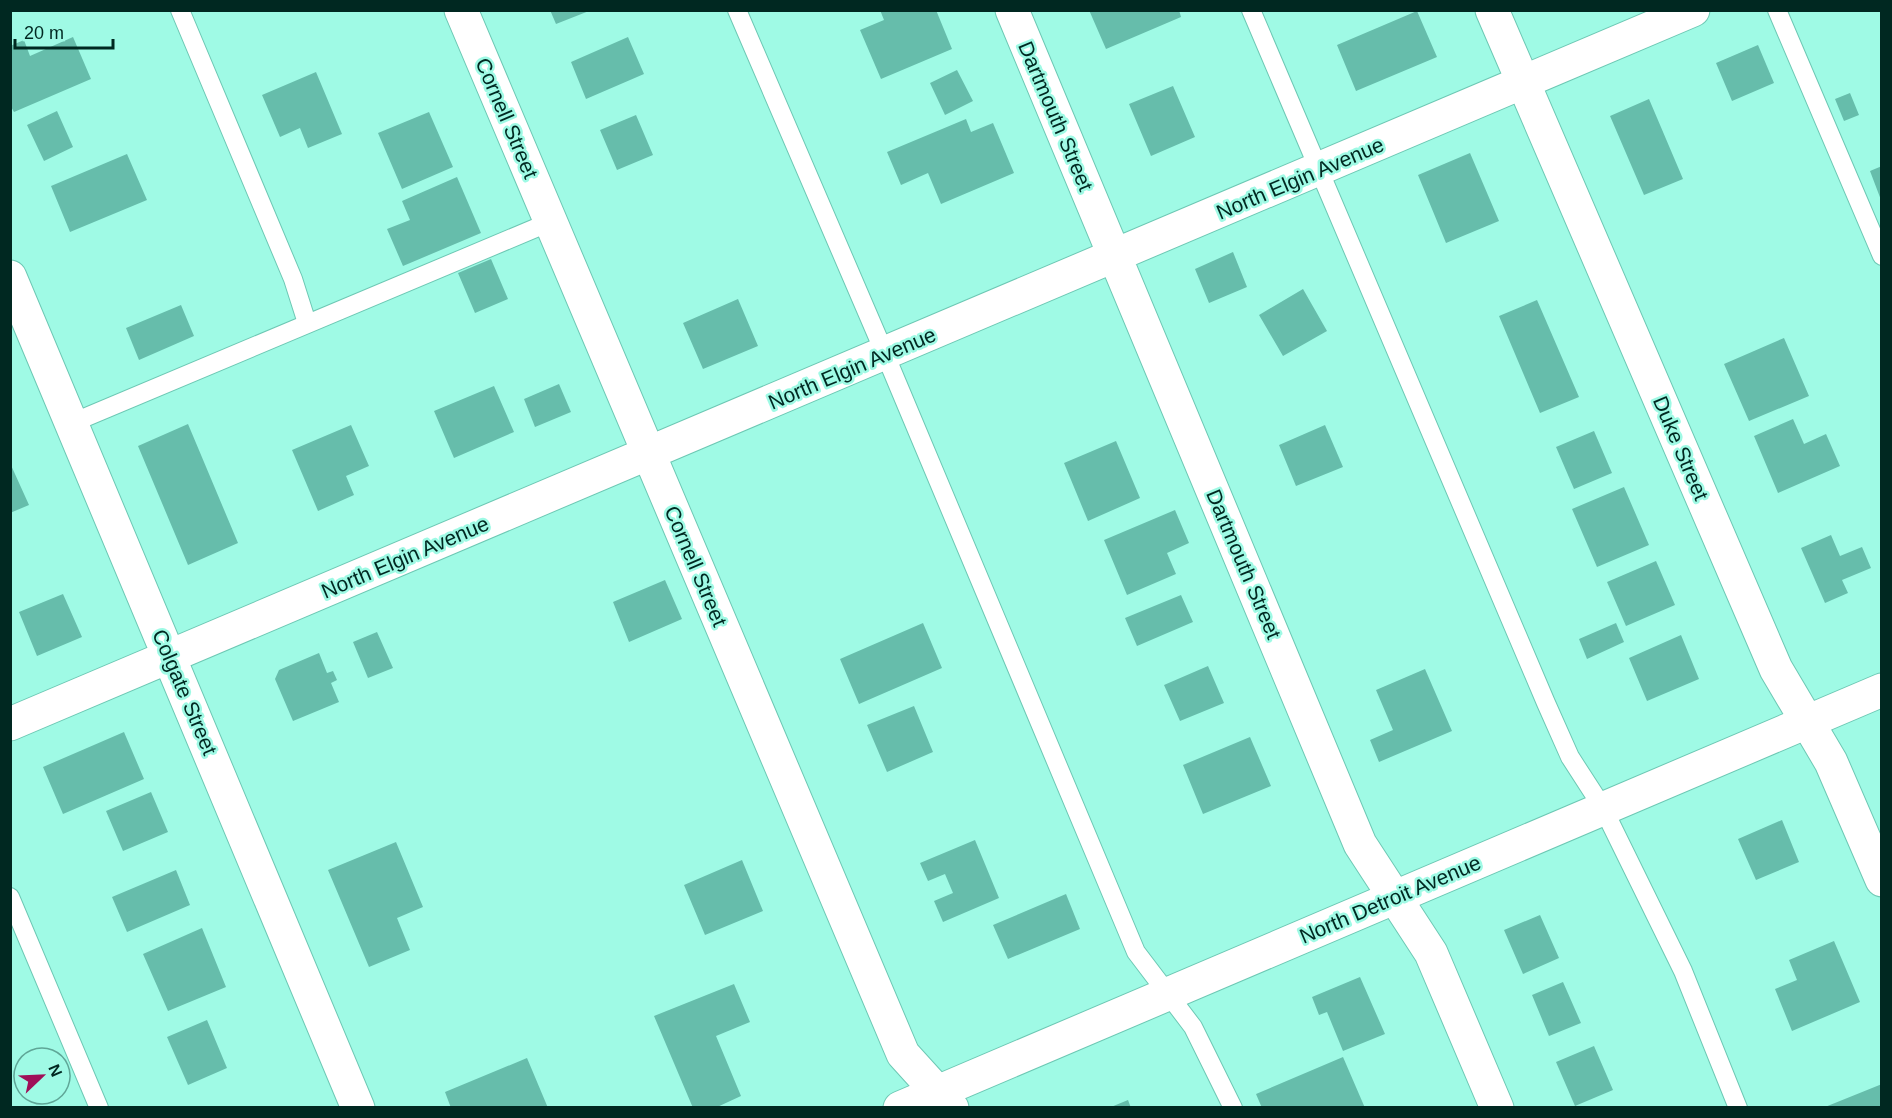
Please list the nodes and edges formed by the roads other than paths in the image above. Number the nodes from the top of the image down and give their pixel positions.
1 (180, 10) edge
2 (461, 10) edge
3 (737, 10) edge
4 (1012, 10) edge
5 (1251, 10) edge
6 (1492, 10) edge
7 (1693, 10) edge
8 (1777, 10) edge
9 (1523, 83) junction
10 (1318, 170) junction
11 (550, 222) junction
12 (1881, 256) edge
13 (1116, 257) junction
14 (10, 277) edge
15 (307, 322) junction
16 (885, 354) junction
17 (72, 423) junction
18 (649, 454) junction
19 (170, 657) junction
20 (1881, 690) edge
21 (1807, 722) junction
22 (10, 724) edge
23 (1603, 808) junction
24 (1881, 880) edge
25 (10, 897) edge
26 (1395, 897) junction
27 (1167, 993) junction
28 (945, 1100) edge
29 (99, 1107) edge
30 (358, 1107) edge
31 (900, 1107) edge
32 (1233, 1107) edge
33 (1497, 1107) edge
34 (1738, 1107) edge

1 - 15 lane
2 - 11 street, Cornell Street
3 - 16 lane
4 - 13 street, Dartmouth Street
5 - 10 lane
6 - 9 street, Duke Street
7 - 9 street, North Elgin Avenue
8 - 12 lane
9 - 10 street, North Elgin Avenue
9 - 21 street, Duke Street
10 - 13 street, North Elgin Avenue
10 - 23 lane
11 - 15 lane
11 - 18 street, Cornell Street
13 - 16 street, North Elgin Avenue
13 - 26 street, Dartmouth Street
14 - 17 street, Colgate Street
15 - 17 lane
16 - 18 street, North Elgin Avenue
16 - 27 lane
17 - 19 street, Colgate Street
18 - 19 street, North Elgin Avenue
18 - 28 street, Cornell Street
19 - 22 street, North Elgin Avenue
19 - 30 street, Colgate Street
20 - 21 street, North Detroit Avenue
21 - 23 street, North Detroit Avenue
21 - 24 street, Duke Street
23 - 26 street, North Detroit Avenue
23 - 34 lane
25 - 29 lane
26 - 27 street, North Detroit Avenue
26 - 33 street, Dartmouth Street
27 - 28 street, North Detroit Avenue
27 - 32 lane
28 - 31 street, North Detroit Avenue

